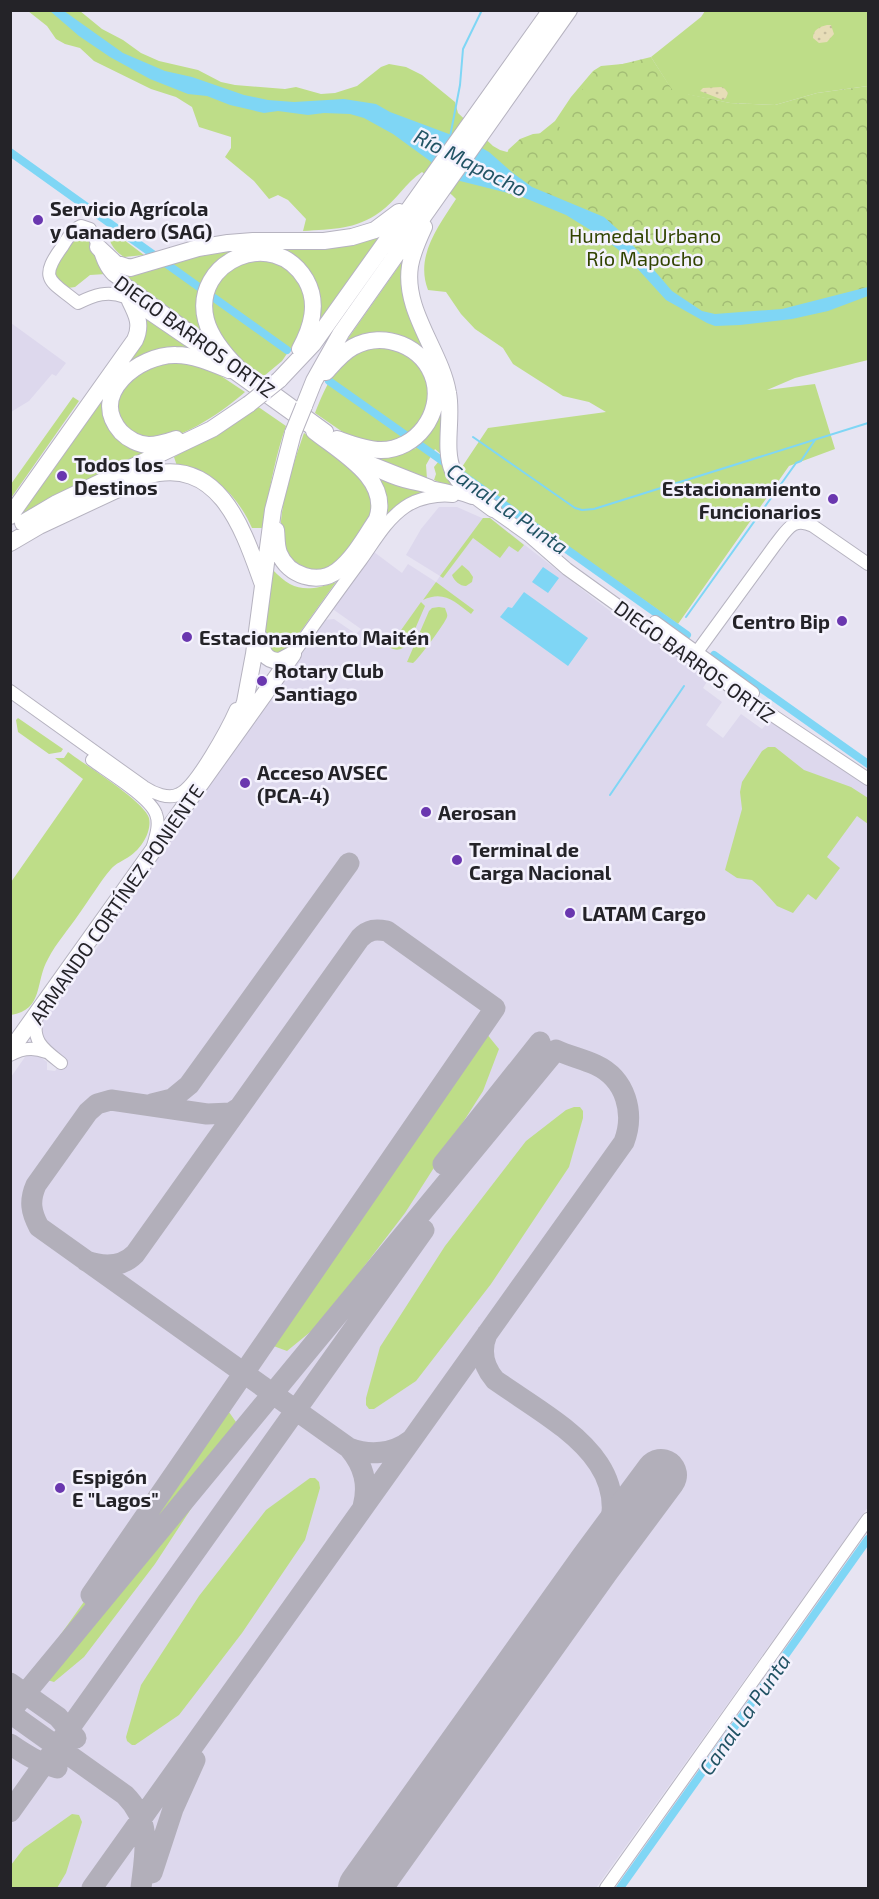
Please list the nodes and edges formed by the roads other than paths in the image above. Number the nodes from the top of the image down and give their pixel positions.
1 (545, 10) edge
2 (551, 10) edge
3 (569, 10) edge
4 (534, 33) junction
5 (487, 113) junction
6 (427, 197) junction
7 (98, 247) junction
8 (130, 301) junction
9 (234, 369) junction
10 (283, 376) junction
11 (305, 402) junction
12 (212, 429) junction
13 (314, 431) junction
14 (337, 439) junction
15 (278, 485) junction
16 (430, 486) junction
17 (470, 493) junction
18 (493, 509) joint
19 (10, 516) edge
20 (10, 532) edge
21 (10, 543) edge
22 (868, 564) edge
23 (263, 586) junction
24 (258, 630) junction
25 (293, 654) junction
26 (693, 655) junction
27 (249, 683) junction
28 (10, 691) edge
29 (10, 702) edge
30 (220, 757) junction
31 (868, 777) edge
32 (152, 853) junction
33 (37, 1016) junction
34 (10, 1053) edge
35 (48, 1053) junction
36 (61, 1063) dead end
37 (868, 1519) edge
38 (606, 1888) edge

1 - 4 highway
2 - 4 highway
3 - 5 highway
4 - 5 highway
5 - 6 highway
6 - 7 highway
6 - 10 highway
6 - 11 highway
6 - 17 highway
7 - 8 street, DIEGO BARROS ORTÍZ
7 - 9 street, DIEGO BARROS ORTÍZ
8 - 9 street, DIEGO BARROS ORTÍZ
8 - 19 highway
9 - 10 highway
9 - 12 highway
9 - 13 street, DIEGO BARROS ORTÍZ
9 - 14 street, DIEGO BARROS ORTÍZ
10 - 12 highway, bridge
11 - 14 highway
11 - 15 highway, bridge
12 - 20 highway
13 - 15 highway
13 - 16 street, DIEGO BARROS ORTÍZ
14 - 16 street, DIEGO BARROS ORTÍZ
15 - 23 highway
16 - 17 street, DIEGO BARROS ORTÍZ
17 - 18 highway
17 - 25 street
18 - 26 street, DIEGO BARROS ORTÍZ
21 - 23 highway
22 - 26 street
23 - 24 highway
24 - 25 highway
24 - 27 highway
25 - 30 highway
26 - 31 street, DIEGO BARROS ORTÍZ
27 - 28 street
27 - 30 highway
29 - 32 street
30 - 32 highway, ARMANDO CORTÍNEZ PONIENTE
32 - 33 highway, ARMANDO CORTÍNEZ PONIENTE
33 - 34 highway, ARMANDO CORTÍNEZ PONIENTE
33 - 35 street
34 - 35 street
35 - 36 street
37 - 38 street

